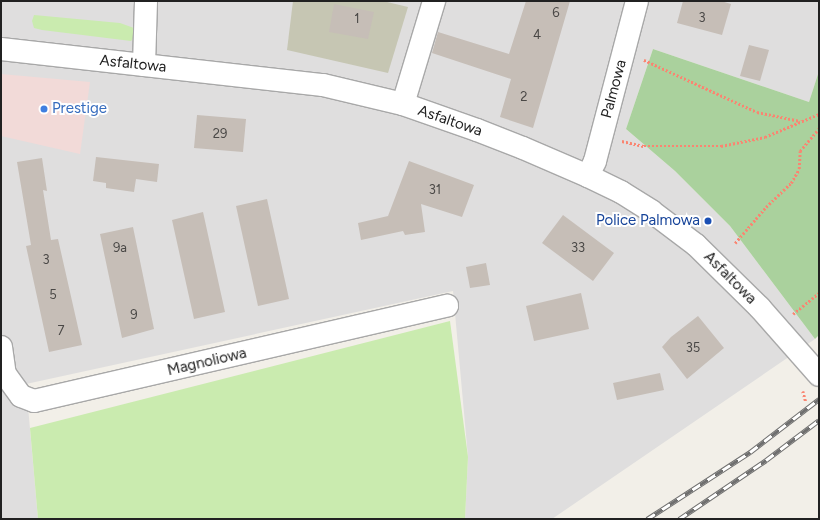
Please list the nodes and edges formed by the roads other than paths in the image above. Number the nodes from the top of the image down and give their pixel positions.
1 (146, 1) edge
2 (434, 1) edge
3 (637, 1) edge
4 (1, 49) edge
5 (144, 65) junction
6 (403, 104) junction
7 (588, 176) junction
8 (447, 306) dead end
9 (1, 347) edge
10 (819, 375) edge

1 - 5 street
2 - 6 street
3 - 7 street, Palmowa
4 - 5 street, Asfaltowa
5 - 6 street, Asfaltowa
6 - 7 street, Asfaltowa
7 - 10 street, Asfaltowa
8 - 9 street, Magnoliowa

